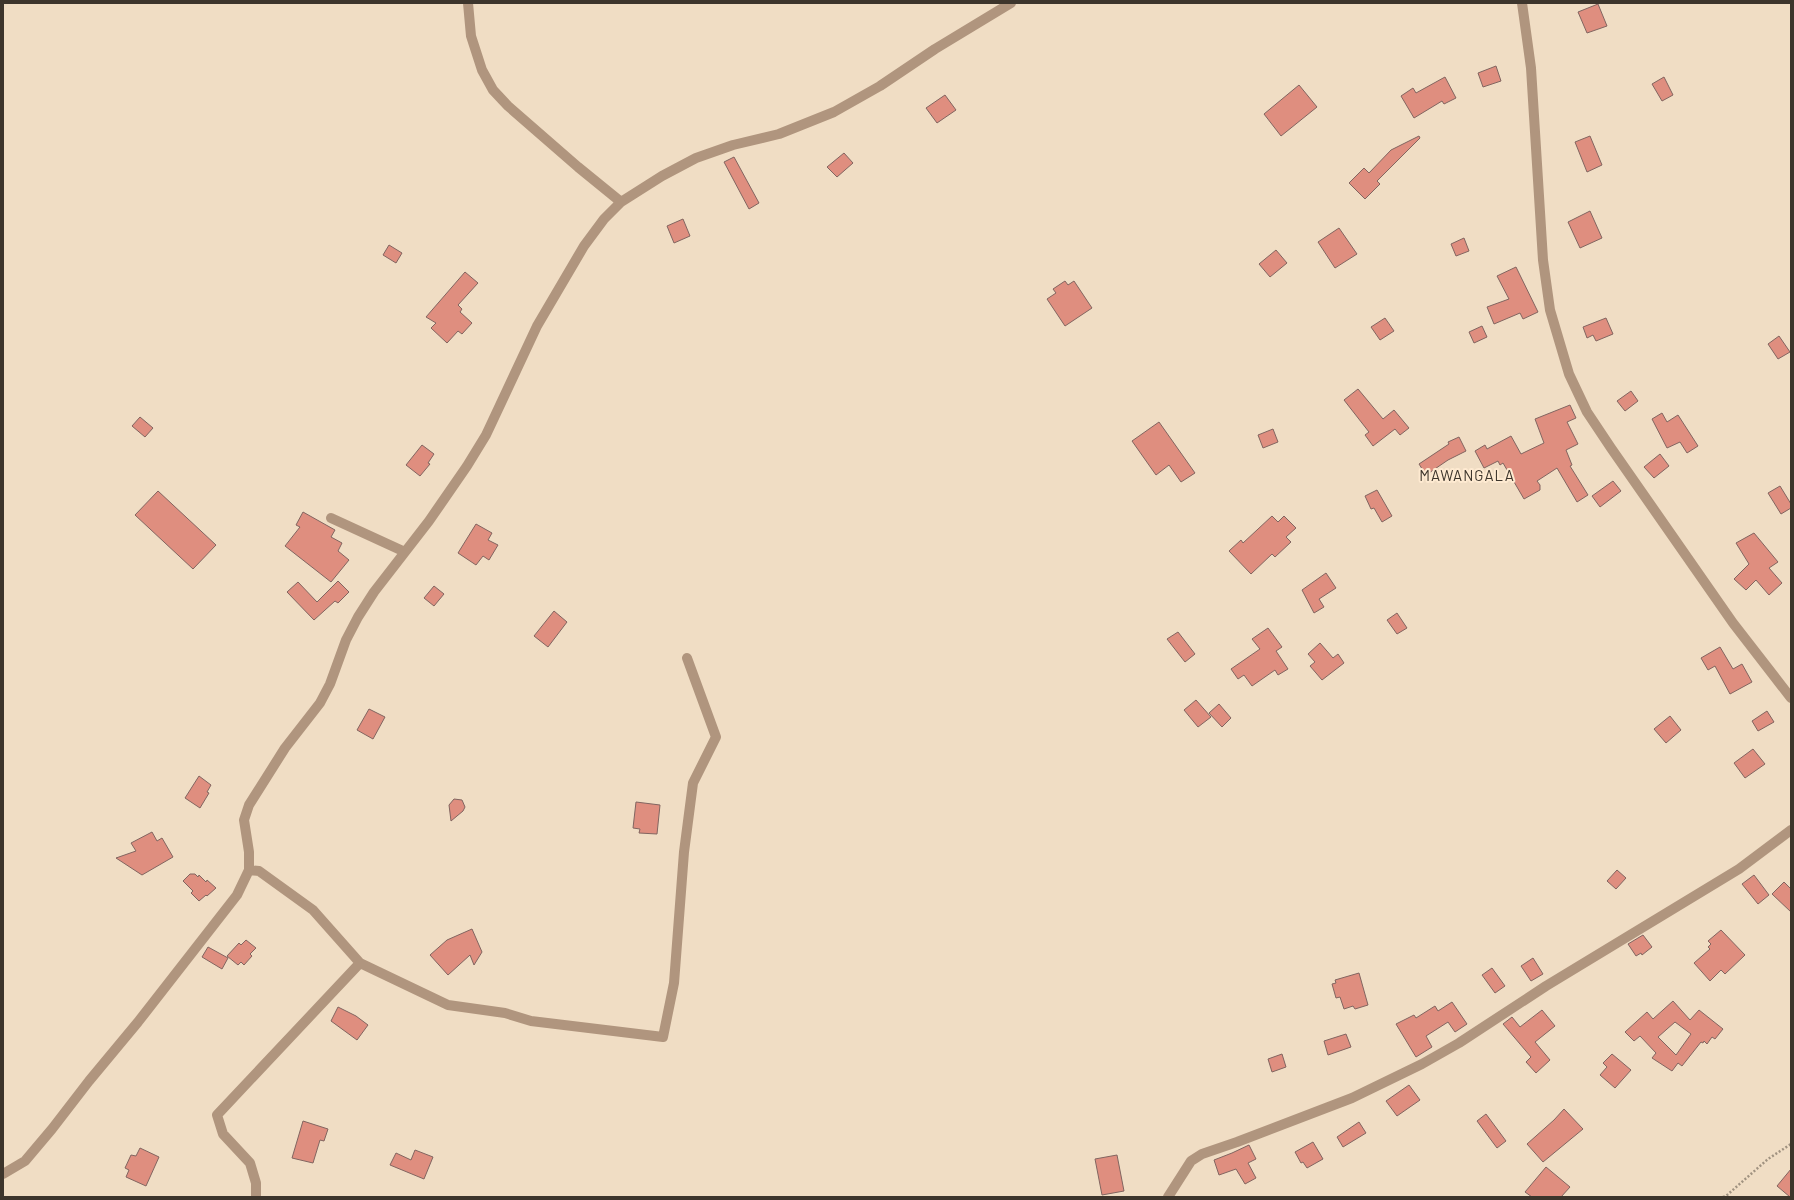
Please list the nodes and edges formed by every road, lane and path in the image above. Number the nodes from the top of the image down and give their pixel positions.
1 (468, 3) edge
2 (1011, 3) edge
3 (1522, 3) edge
4 (621, 202) junction
5 (331, 518) dead end
6 (405, 552) junction
7 (687, 658) dead end
8 (1791, 698) edge
9 (1791, 830) edge
10 (249, 870) junction
11 (360, 963) junction
12 (1791, 1144) edge
13 (3, 1174) edge
14 (256, 1197) edge
15 (1168, 1197) edge
16 (1723, 1197) edge

1 - 4 street
2 - 4 street
3 - 8 street
4 - 6 street
5 - 6 street
6 - 10 street
7 - 11 street
9 - 15 street
10 - 11 street
10 - 13 street
11 - 14 street
12 - 16 path

